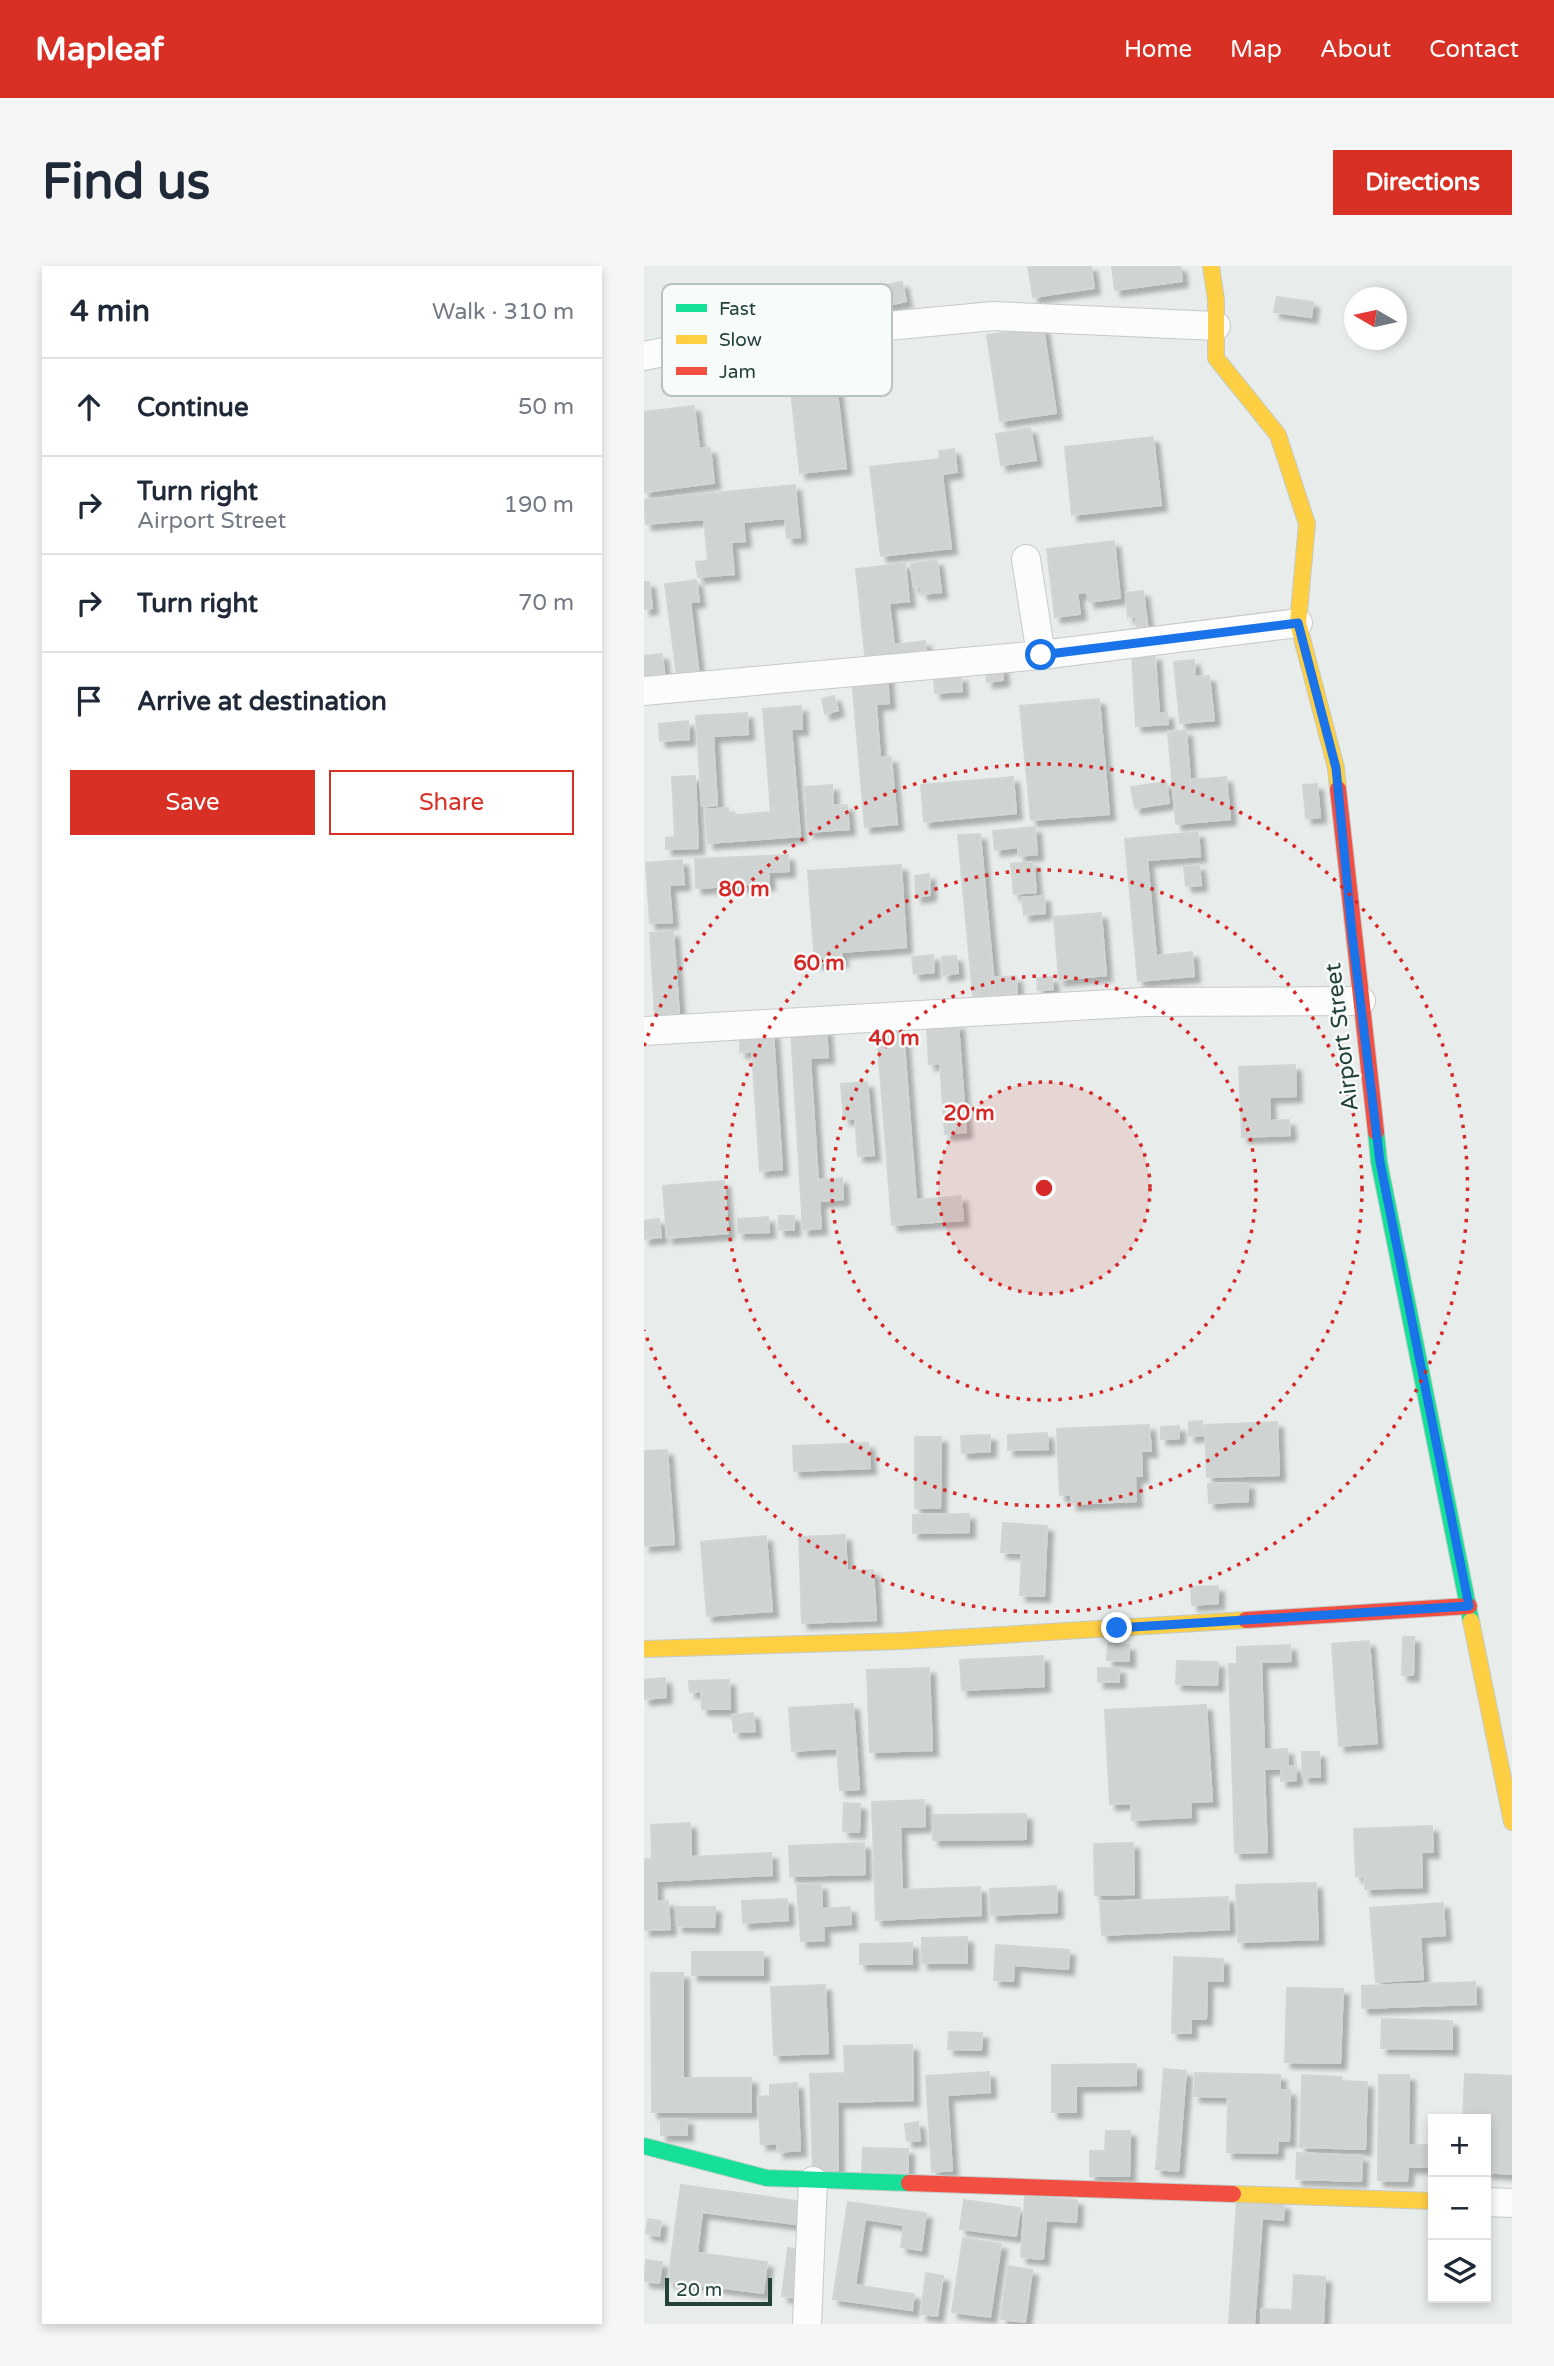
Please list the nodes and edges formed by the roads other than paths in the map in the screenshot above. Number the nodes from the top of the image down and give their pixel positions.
1 (1211, 266) edge
2 (892, 326) edge
3 (1216, 327) junction
4 (662, 352) edge
5 (644, 356) edge
6 (1026, 559) dead end
7 (1298, 623) junction
8 (1041, 655) junction
9 (644, 691) edge
10 (1361, 1001) junction
11 (644, 1031) edge
12 (1469, 1606) junction
13 (644, 1649) edge
14 (1512, 1822) edge
15 (644, 2146) edge
16 (813, 2181) junction
17 (1428, 2201) edge
18 (1491, 2202) edge
19 (1512, 2203) edge
20 (807, 2324) edge

1 - 3 street, Airport Street
2 - 3 street
3 - 7 street, Airport Street
4 - 5 street
6 - 8 street
7 - 8 street
7 - 10 street, Airport Street
8 - 9 street
10 - 11 street
10 - 12 street, Airport Street
12 - 13 street
12 - 14 street, Airport Street
15 - 16 street
16 - 17 street
16 - 20 street
18 - 19 street

